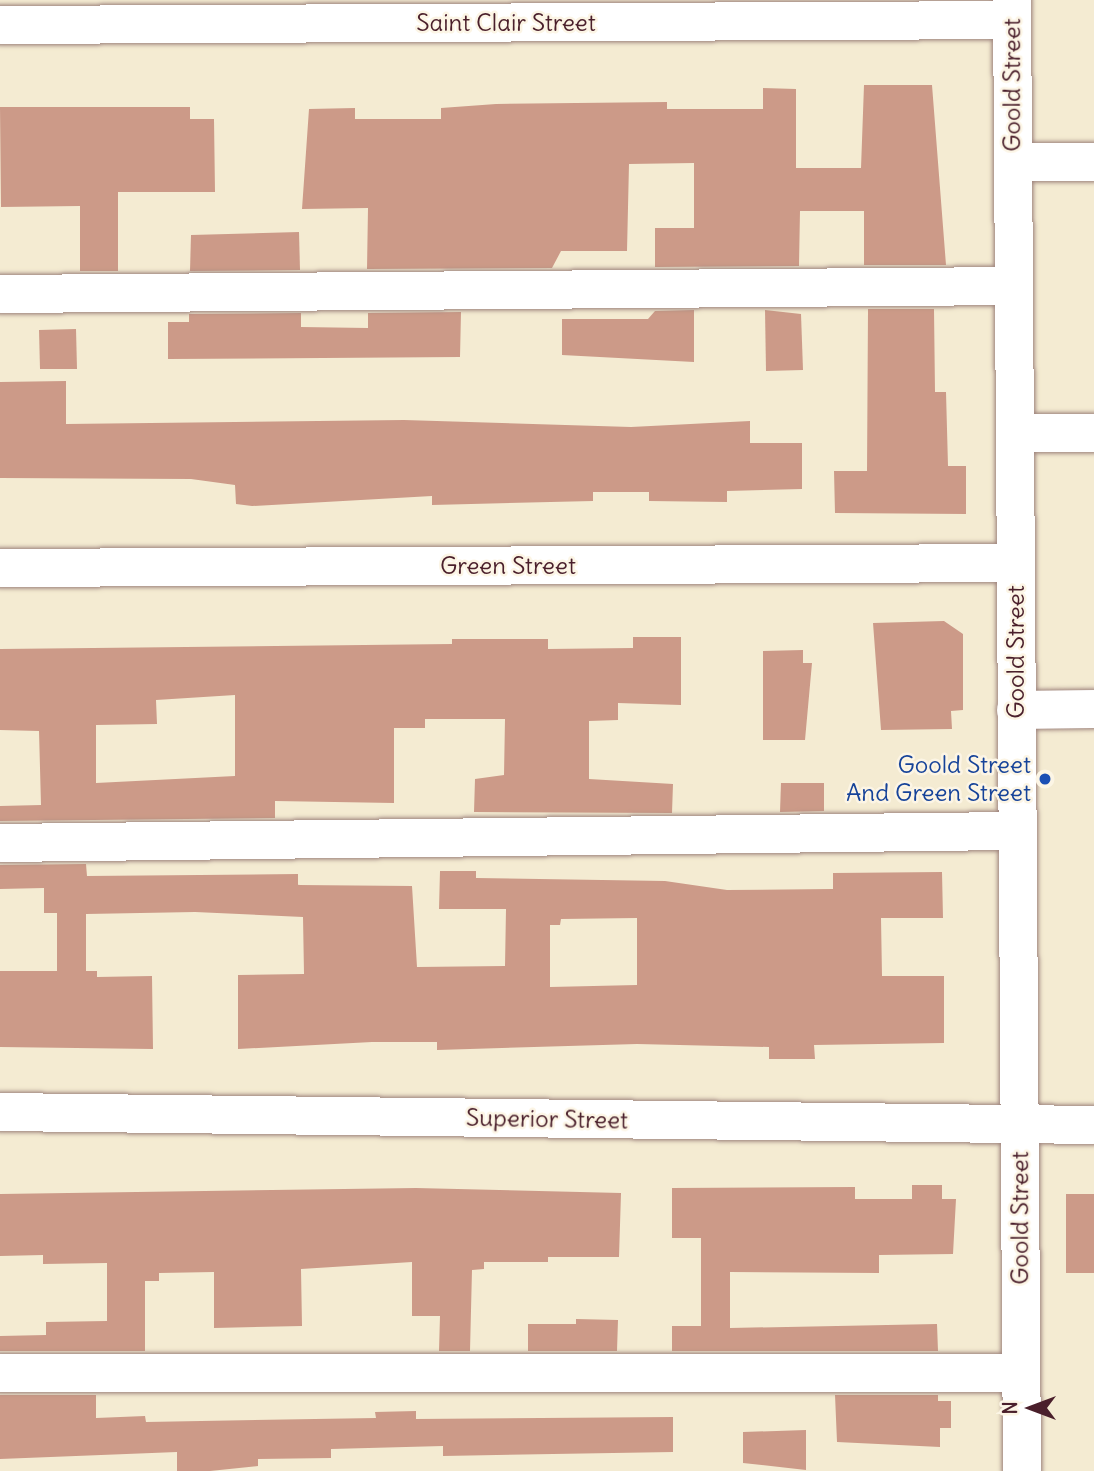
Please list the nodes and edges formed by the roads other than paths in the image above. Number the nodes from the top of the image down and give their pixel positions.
1 (1012, 10) edge
2 (0, 25) edge
3 (1013, 162) junction
4 (1094, 162) edge
5 (1013, 286) junction
6 (0, 294) edge
7 (1014, 433) junction
8 (1094, 433) edge
9 (1016, 562) junction
10 (0, 568) edge
11 (1094, 709) edge
12 (1016, 710) junction
13 (1017, 831) junction
14 (0, 843) edge
15 (0, 1112) edge
16 (1019, 1125) junction
17 (1094, 1125) edge
18 (0, 1373) edge
19 (1021, 1373) junction
20 (1021, 1471) edge

1 - 2 street, Saint Clair Street
1 - 3 street, Goold Street
3 - 4 street
3 - 5 street, Goold Street
5 - 6 street
5 - 7 street, Goold Street
7 - 8 street
7 - 9 street, Goold Street
9 - 10 street, Green Street
9 - 12 street, Goold Street
11 - 12 street
12 - 13 street, Goold Street
13 - 14 street
13 - 16 street, Goold Street
15 - 16 street, Superior Street
16 - 17 street, Superior Street
16 - 19 street, Goold Street
18 - 19 street
19 - 20 street, Goold Street

